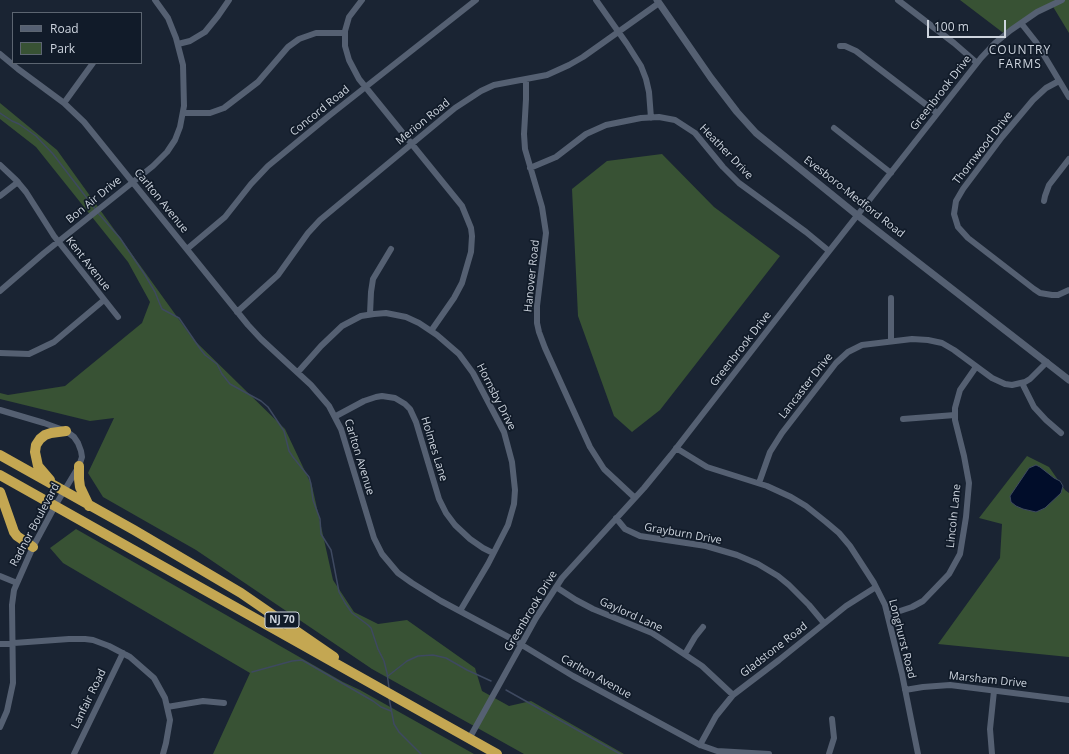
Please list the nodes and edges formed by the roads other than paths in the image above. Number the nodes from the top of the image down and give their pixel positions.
1 (155, 0) edge
2 (229, 0) edge
3 (362, 0) edge
4 (476, 0) edge
5 (596, 0) edge
6 (898, 0) edge
7 (1062, 0) edge
8 (658, 1) edge
9 (1021, 23) junction
10 (618, 31) junction
11 (345, 33) junction
12 (178, 44) junction
13 (840, 46) dead end
14 (0, 54) edge
15 (977, 63) junction
16 (93, 64) edge
17 (526, 79) junction
18 (1059, 81) junction
19 (366, 88) junction
20 (1069, 97) edge
21 (64, 103) junction
22 (183, 113) junction
23 (937, 114) junction
24 (651, 118) junction
25 (834, 128) dead end
26 (411, 144) junction
27 (1069, 159) edge
28 (0, 166) edge
29 (530, 168) junction
30 (891, 173) junction
31 (18, 182) junction
32 (133, 182) junction
33 (0, 196) edge
34 (1044, 200) dead end
35 (857, 215) junction
36 (59, 242) junction
37 (187, 249) junction
38 (391, 249) dead end
39 (829, 251) junction
40 (1069, 290) edge
41 (0, 291) edge
42 (891, 298) dead end
43 (104, 300) junction
44 (237, 312) junction
45 (370, 314) junction
46 (118, 318) dead end
47 (431, 331) junction
48 (891, 341) junction
49 (0, 353) edge
50 (1046, 362) junction
51 (976, 367) junction
52 (298, 372) junction
53 (1069, 380) edge
54 (1022, 383) junction
55 (0, 410) edge
56 (955, 414) junction
57 (336, 416) junction
58 (903, 419) dead end
59 (66, 431) junction
60 (1061, 433) dead end
61 (676, 448) junction
62 (0, 455) edge
63 (79, 466) junction
64 (0, 475) edge
65 (759, 483) junction
66 (60, 489) junction
67 (0, 492) edge
68 (635, 498) junction
69 (55, 506) junction
70 (89, 506) junction
71 (616, 518) junction
72 (33, 547) junction
73 (493, 553) junction
74 (0, 576) edge
75 (17, 583) junction
76 (556, 586) junction
77 (876, 587) junction
78 (460, 611) junction
79 (888, 615) junction
80 (824, 623) junction
81 (703, 627) dead end
82 (13, 643) junction
83 (0, 644) edge
84 (522, 645) junction
85 (122, 653) junction
86 (685, 654) junction
87 (905, 690) junction
88 (994, 691) junction
89 (387, 692) junction
90 (733, 696) junction
91 (1069, 700) edge
92 (224, 703) dead end
93 (167, 707) junction
94 (832, 719) dead end
95 (0, 727) edge
96 (470, 739) junction
97 (700, 745) junction
98 (74, 754) edge
99 (163, 754) edge
100 (497, 754) edge
101 (769, 754) edge
102 (829, 754) edge
103 (918, 754) edge
104 (992, 754) edge

1 - 12 street, Bon Air Drive
2 - 12 street
3 - 11 street
4 - 19 street, Concord Road
5 - 10 street
6 - 15 street
7 - 9 street, Greenbrook Drive
8 - 10 street, Merion Road
8 - 35 street, Evesboro-Medford Road
9 - 15 street, Greenbrook Drive
9 - 18 street
10 - 17 street, Merion Road
10 - 24 street
11 - 19 street
11 - 22 street
12 - 22 street, Bon Air Drive
13 - 23 street
14 - 21 street, Carlton Avenue
15 - 23 street, Greenbrook Drive
16 - 21 street
17 - 26 street, Merion Road
17 - 29 street, Hanover Road
18 - 20 street
18 - 40 street, Thornwood Drive
19 - 26 street
19 - 37 street, Concord Road
21 - 32 street, Carlton Avenue
22 - 32 street, Bon Air Drive
23 - 30 street, Greenbrook Drive
24 - 29 street, Heather Drive
24 - 39 street, Heather Drive
25 - 30 street
26 - 44 street, Merion Road
26 - 47 street
27 - 34 street
28 - 31 street, Kent Avenue
29 - 68 street, Hanover Road
30 - 35 street, Greenbrook Drive
31 - 33 street
31 - 36 street, Kent Avenue
32 - 36 street, Bon Air Drive
32 - 37 street, Carlton Avenue
35 - 39 street, Greenbrook Drive
35 - 50 street, Evesboro-Medford Road
36 - 41 street, Bon Air Drive
36 - 43 street, Kent Avenue
37 - 44 street, Carlton Avenue
38 - 45 street
39 - 61 street, Greenbrook Drive
42 - 48 street
43 - 46 street, Kent Avenue
43 - 49 street
44 - 52 street, Carlton Avenue
45 - 47 street, Hornsby Drive
45 - 52 street, Hornsby Drive
47 - 73 street, Hornsby Drive
48 - 51 street, Lancaster Drive
48 - 65 street, Lancaster Drive
50 - 53 street, Evesboro-Medford Road
50 - 54 street
51 - 54 street, Lancaster Drive
51 - 56 street, Lincoln Lane
52 - 57 street, Carlton Avenue
54 - 60 street
55 - 59 street, Radnor Boulevard
56 - 58 street
56 - 79 street, Lincoln Lane
57 - 73 street, Holmes Lane
57 - 78 street, Carlton Avenue
59 - 63 street, Radnor Boulevard
59 - 66 highway
61 - 65 street, Longhurst Road
61 - 68 street, Greenbrook Drive
62 - 66 highway, NJ 70
63 - 66 street, Radnor Boulevard
63 - 70 highway
64 - 69 highway, NJ 70
65 - 77 street, Longhurst Road
66 - 69 street, Radnor Boulevard
66 - 70 highway, NJ 70
67 - 72 highway
68 - 71 street, Greenbrook Drive
69 - 72 street, Radnor Boulevard
69 - 89 highway, NJ 70
70 - 89 highway, NJ 70
71 - 76 street, Greenbrook Drive
71 - 80 street, Grayburn Drive
72 - 75 street, Radnor Boulevard
73 - 78 street, Hornsby Drive
74 - 75 street
75 - 82 street, Radnor Boulevard
76 - 84 street, Greenbrook Drive
76 - 86 street, Gaylord Lane
77 - 79 street, Longhurst Road
77 - 80 street, Gladstone Road
78 - 84 street, Carlton Avenue
79 - 87 street, Longhurst Road
80 - 90 street, Gladstone Road
81 - 86 street
82 - 83 street
82 - 85 street
82 - 95 street, Radnor Boulevard
84 - 96 street, Greenbrook Drive
84 - 97 street, Carlton Avenue
85 - 93 street
85 - 98 street, Lanfair Road
86 - 90 street, Gaylord Lane
87 - 88 street, Marsham Drive
87 - 103 street, Longhurst Road
88 - 91 street, Marsham Drive
88 - 104 street
89 - 96 highway, NJ 70
90 - 97 street, Gladstone Road
92 - 93 street
93 - 99 street
94 - 102 street
96 - 100 highway, NJ 70
97 - 101 street, Carlton Avenue

